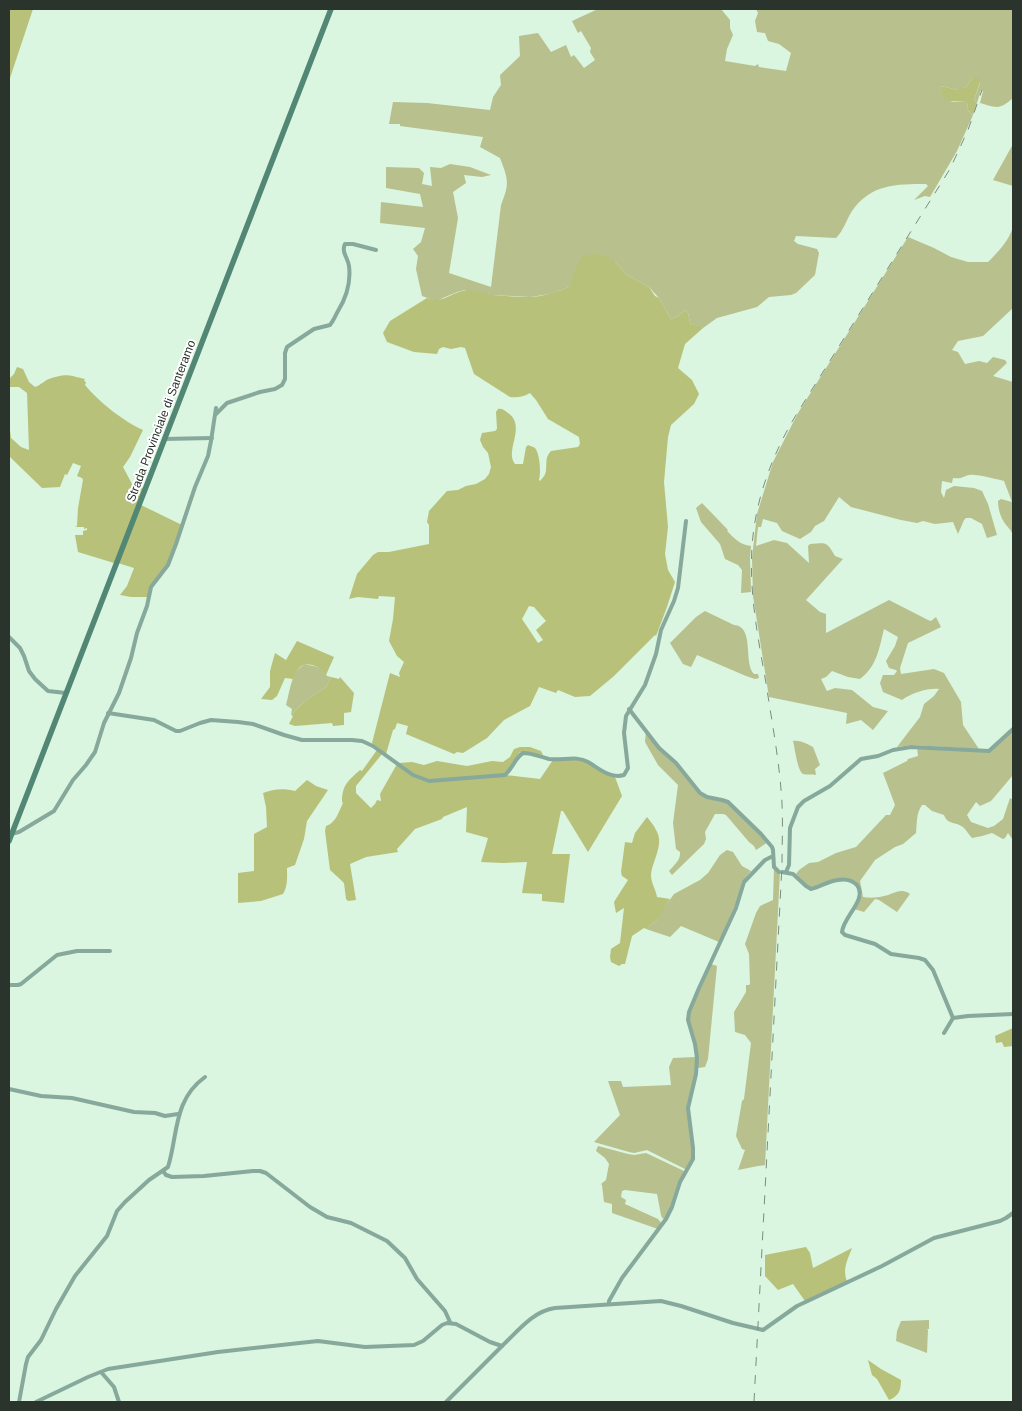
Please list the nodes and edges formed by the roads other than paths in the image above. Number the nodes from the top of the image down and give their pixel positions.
1 (331, 9) edge
2 (376, 250) dead end
3 (216, 408) dead end
4 (215, 415) junction
5 (212, 438) junction
6 (164, 439) junction
7 (686, 521) dead end
8 (9, 637) edge
9 (66, 694) junction
10 (629, 710) junction
11 (108, 712) junction
12 (1013, 729) edge
13 (11, 834) junction
14 (9, 841) edge
15 (773, 858) junction
16 (782, 872) junction
17 (110, 951) dead end
18 (9, 985) edge
19 (1013, 1014) edge
20 (953, 1018) junction
21 (944, 1033) dead end
22 (205, 1077) dead end
23 (9, 1089) edge
24 (178, 1114) junction
25 (163, 1171) junction
26 (1013, 1213) edge
27 (609, 1304) junction
28 (450, 1322) junction
29 (502, 1346) junction
30 (101, 1372) junction
31 (19, 1402) edge
32 (36, 1402) edge
33 (119, 1402) edge
34 (446, 1402) edge

1 - 6 main road, Strada Provinciale di Santeramo
2 - 4 street
3 - 4 street
4 - 5 street
5 - 6 street
5 - 11 street
6 - 9 main road, Strada Provinciale di Santeramo
7 - 10 street
8 - 9 street
9 - 13 main road, Strada Provinciale di Santeramo
10 - 11 street
10 - 15 street
11 - 13 street
12 - 16 street
13 - 14 main road, Strada Provinciale di Santeramo
15 - 16 street
15 - 27 street
16 - 20 street
17 - 18 street
19 - 20 street
20 - 21 street
22 - 24 street
23 - 24 street
24 - 25 street
25 - 28 street
25 - 31 street
26 - 27 street
27 - 29 street
28 - 29 street
28 - 30 street
29 - 34 street
30 - 32 street
30 - 33 street

